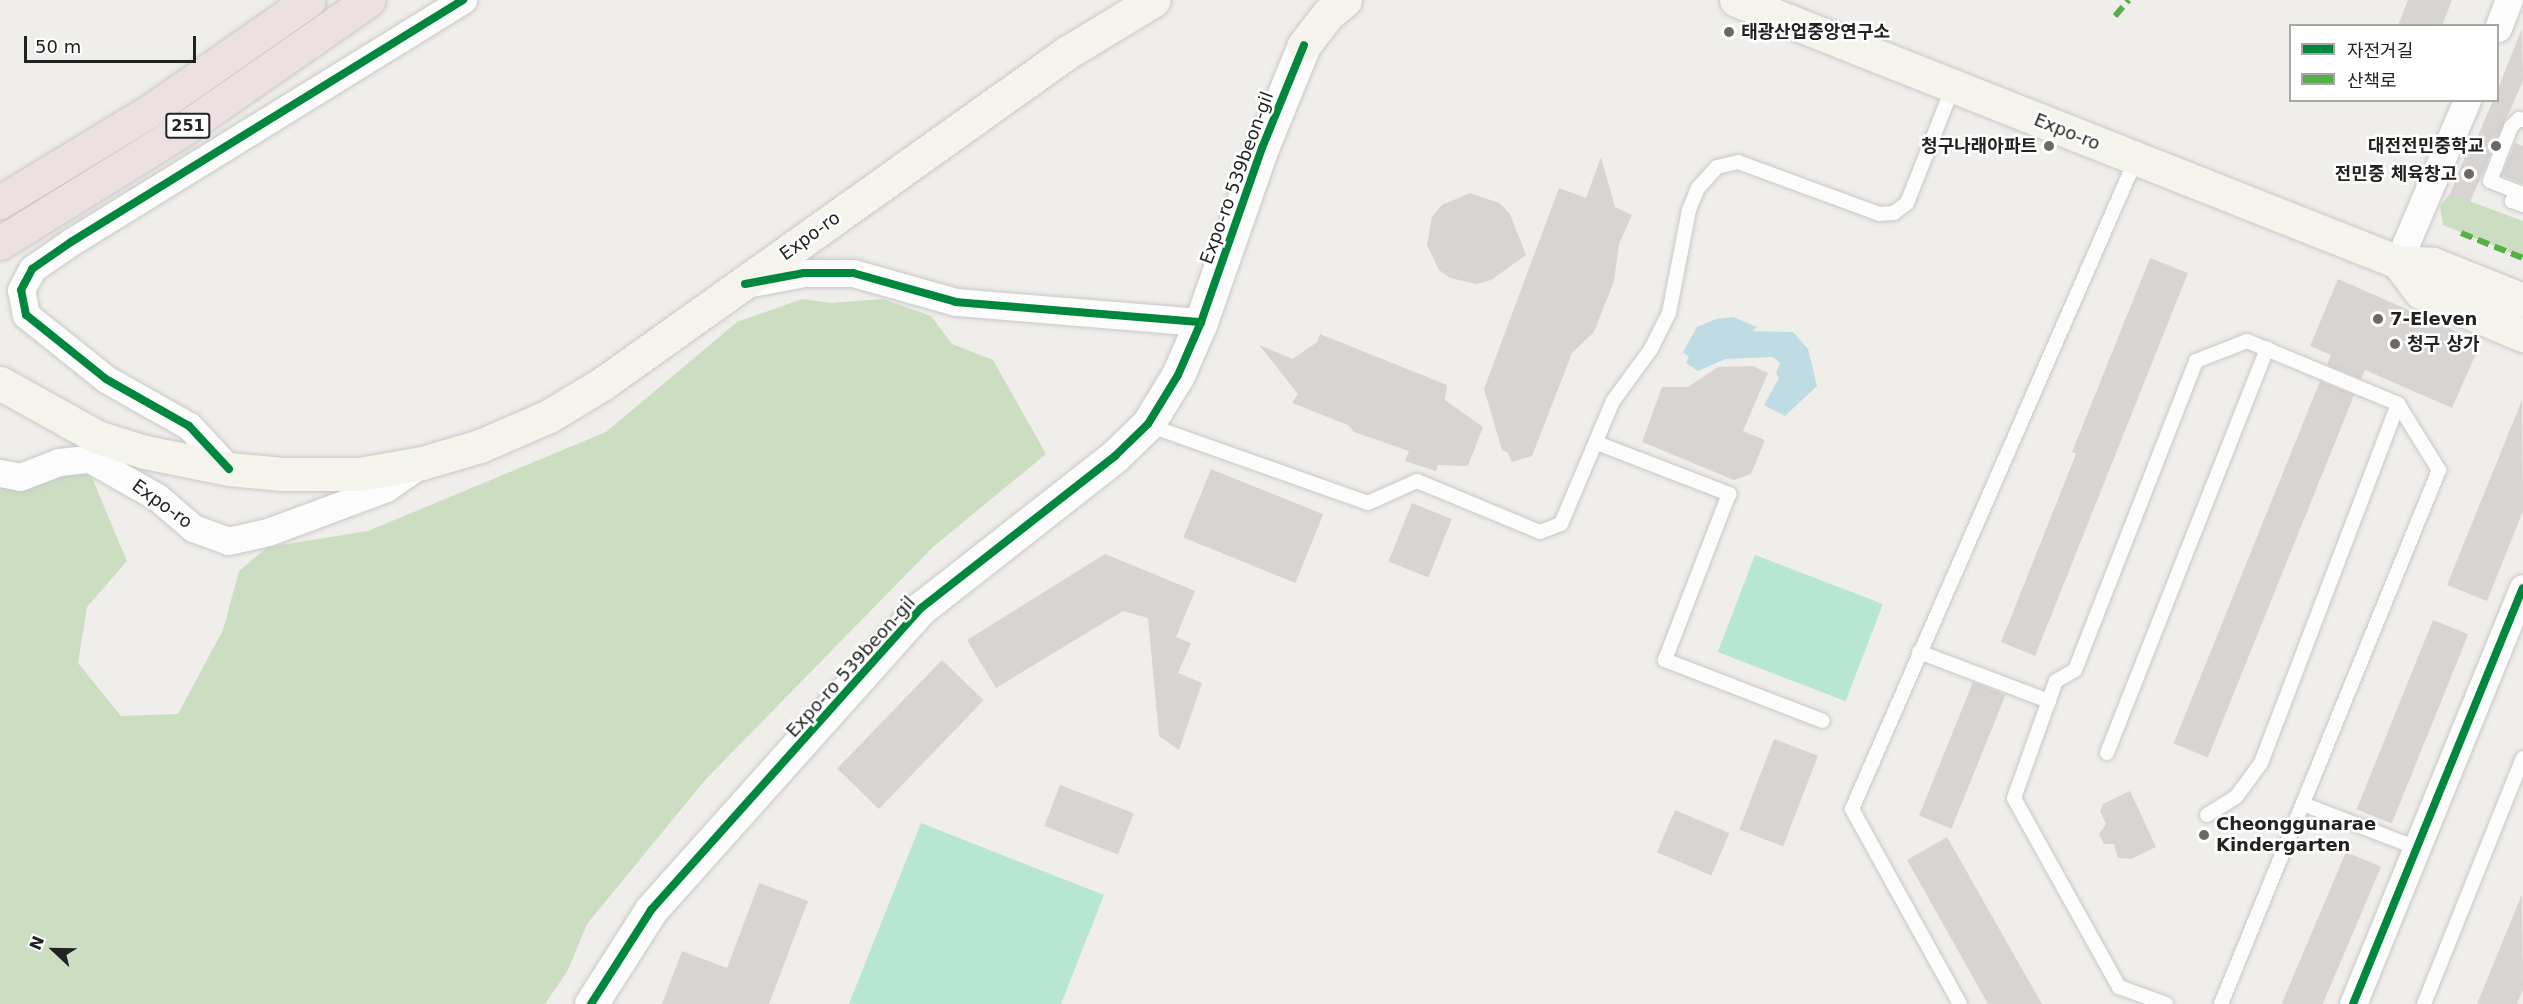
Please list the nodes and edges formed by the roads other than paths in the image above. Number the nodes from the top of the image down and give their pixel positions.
1 (309, 0) edge
2 (369, 0) edge
3 (463, 0) edge
4 (1154, 0) edge
5 (1320, 0) edge
6 (1346, 0) edge
7 (1736, 0) edge
8 (2510, 0) edge
9 (2499, 26) edge
10 (1304, 45) junction
11 (1953, 87) junction
12 (2466, 102) edge
13 (2523, 120) edge
14 (2136, 159) junction
15 (0, 202) edge
16 (2523, 205) edge
17 (0, 243) edge
18 (2398, 262) junction
19 (745, 284) junction
20 (2523, 300) edge
21 (1201, 322) junction
22 (2523, 335) edge
23 (2267, 349) junction
24 (0, 383) edge
25 (2398, 404) junction
26 (1148, 424) junction
27 (1597, 443) junction
28 (422, 463) junction
29 (229, 469) junction
30 (0, 474) edge
31 (2523, 588) edge
32 (1919, 652) junction
33 (2049, 701) junction
34 (1823, 721) dead end
35 (2107, 753) dead end
36 (2523, 758) edge
37 (2303, 804) junction
38 (2207, 815) dead end
39 (2417, 848) junction
40 (591, 1004) edge
41 (1960, 1004) edge
42 (2166, 1004) edge
43 (2222, 1004) edge
44 (2353, 1004) edge
45 (2424, 1004) edge

1 - 15 highway, 251
2 - 17 highway, 251
3 - 29 street
4 - 19 main road, Expo-ro
5 - 10 main road
6 - 10 main road
7 - 11 main road, Expo-ro
8 - 9 street
10 - 21 street, Expo-ro 539beon-gil
11 - 14 main road, Expo-ro
11 - 27 lane
12 - 18 street
13 - 16 lane
14 - 18 main road, Expo-ro
14 - 32 lane
18 - 20 main road, Expo-ro
18 - 22 main road
19 - 21 street
19 - 28 main road, Expo-ro
21 - 26 street, Expo-ro 539beon-gil
23 - 25 lane
23 - 33 lane
23 - 35 lane
24 - 29 main road, Expo-ro
25 - 37 lane
25 - 38 lane
26 - 27 lane
26 - 40 street, Expo-ro 539beon-gil
27 - 34 lane
28 - 29 main road, Expo-ro
28 - 30 street, Expo-ro
31 - 39 street
32 - 33 lane
32 - 41 lane
33 - 42 lane
36 - 45 lane
37 - 39 lane
37 - 43 lane
39 - 44 street

